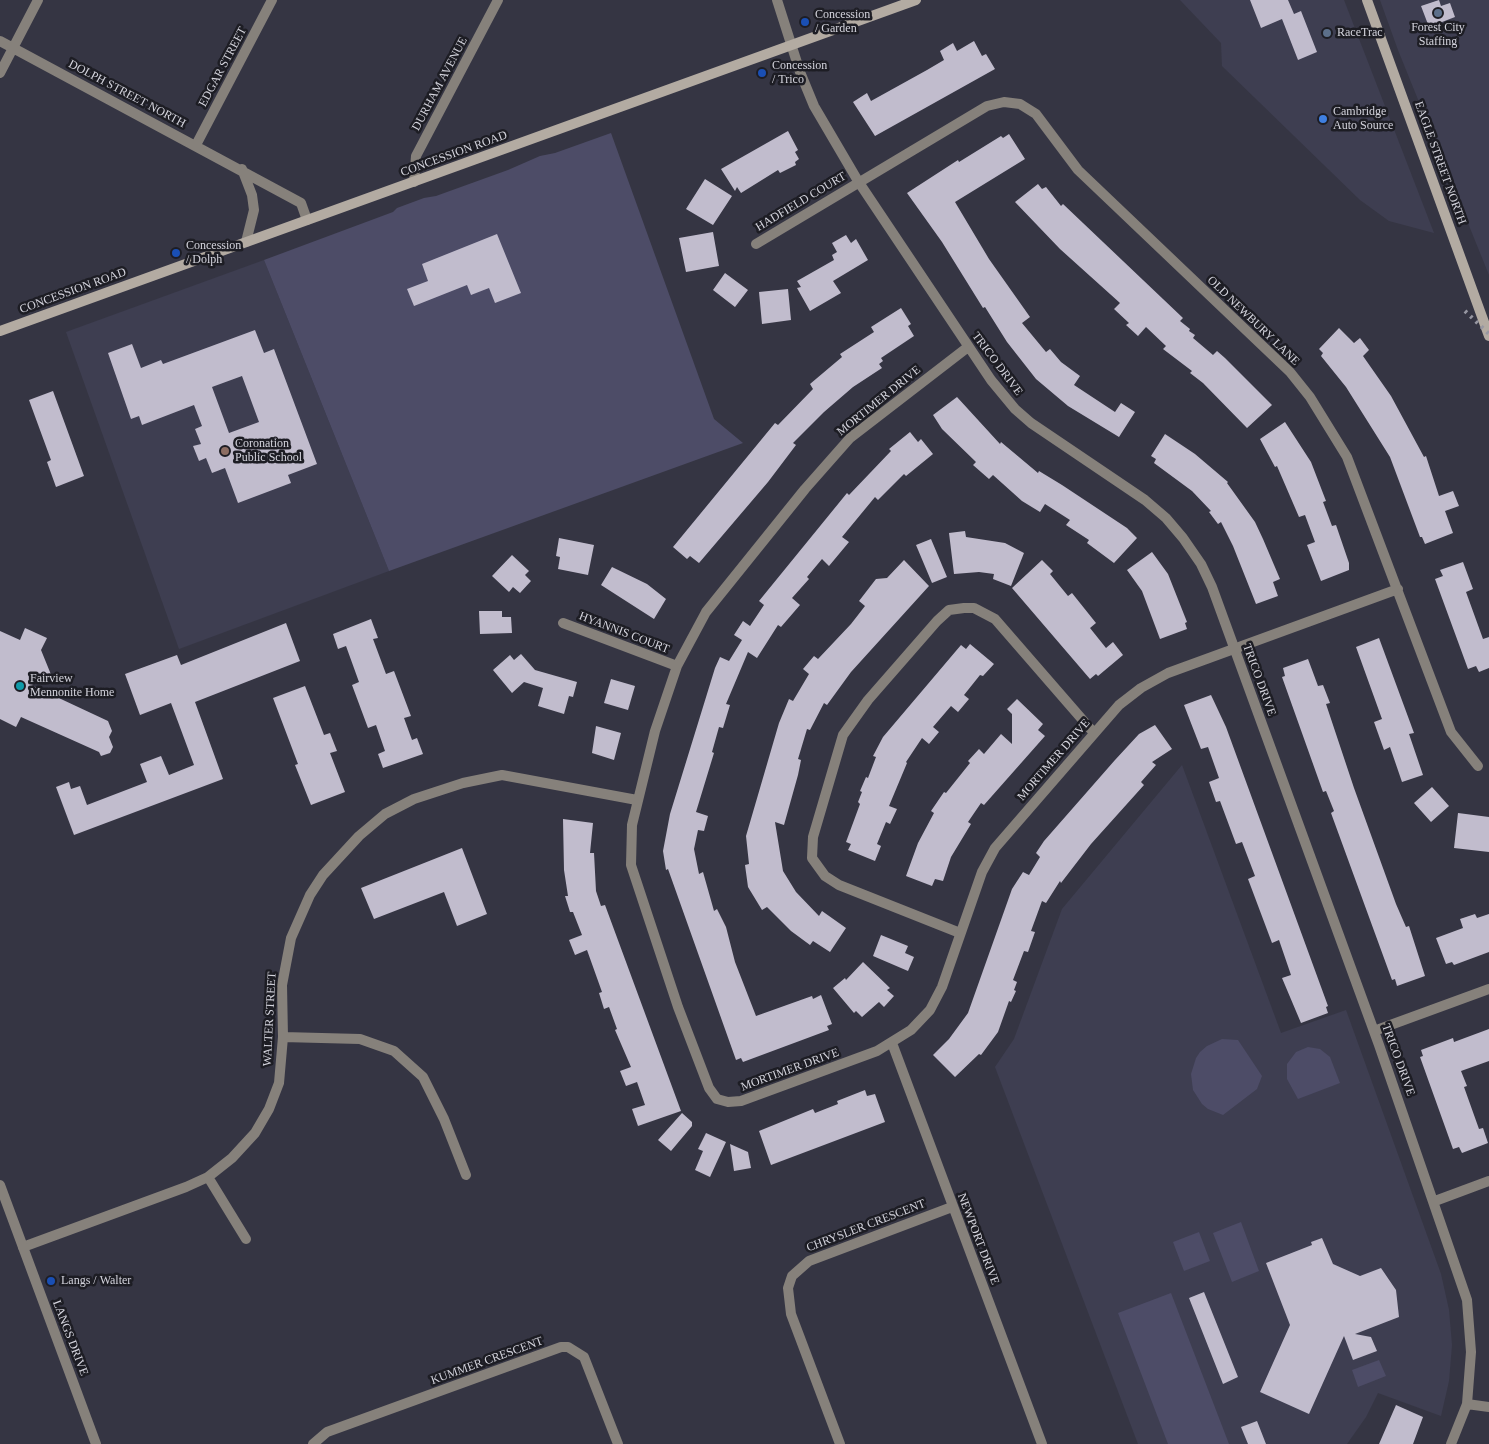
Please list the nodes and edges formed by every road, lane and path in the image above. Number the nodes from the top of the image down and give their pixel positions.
1 (38, 0) edge
2 (272, 0) edge
3 (498, 0) edge
4 (776, 0) edge
5 (916, 0) edge
6 (1367, 0) edge
7 (0, 41) edge
8 (792, 46) junction
9 (12, 47) junction
10 (0, 73) edge
11 (196, 145) junction
12 (242, 169) junction
13 (858, 181) junction
14 (414, 182) junction
15 (307, 220) junction
16 (246, 242) junction
17 (756, 244) dead end
18 (0, 331) edge
19 (1489, 336) edge
20 (968, 347) junction
21 (1398, 589) junction
22 (563, 623) dead end
23 (1234, 649) junction
24 (677, 666) junction
25 (1094, 733) junction
26 (1478, 766) dead end
27 (637, 800) junction
28 (960, 933) junction
29 (1489, 989) edge
30 (1374, 1032) junction
31 (283, 1037) junction
32 (892, 1044) junction
33 (466, 1176) dead end
34 (208, 1177) junction
35 (1489, 1181) edge
36 (0, 1185) edge
37 (1435, 1201) junction
38 (952, 1207) junction
39 (246, 1239) dead end
40 (22, 1247) junction
41 (1467, 1404) junction
42 (1489, 1407) edge
43 (96, 1444) edge
44 (313, 1444) edge
45 (618, 1444) edge
46 (840, 1444) edge
47 (1042, 1444) edge
48 (1451, 1444) edge

1 - 9 street
2 - 11 street, EDGAR STREET
3 - 14 street, DURHAM AVENUE
4 - 8 street, TRICO DRIVE
5 - 8 main road, CONCESSION ROAD
6 - 19 main road, EAGLE STREET NORTH
7 - 9 street, DOLPH STREET NORTH
8 - 13 street, TRICO DRIVE
8 - 14 main road, CONCESSION ROAD
9 - 10 street
9 - 11 street, DOLPH STREET NORTH
11 - 12 street, DOLPH STREET NORTH
12 - 15 street, DOLPH STREET NORTH
12 - 16 street
13 - 17 street, HADFIELD COURT
13 - 20 street, TRICO DRIVE
13 - 21 street, OLD NEWBURY LANE
14 - 15 main road, CONCESSION ROAD
15 - 16 main road, CONCESSION ROAD
16 - 18 main road, CONCESSION ROAD
20 - 23 street, TRICO DRIVE
20 - 24 street, MORTIMER DRIVE
21 - 23 street, MORTIMER DRIVE
21 - 26 street, OLD NEWBURY LANE
22 - 24 street, HYANNIS COURT
23 - 25 street, MORTIMER DRIVE
23 - 30 street, TRICO DRIVE
24 - 27 street, MORTIMER DRIVE
25 - 28 street, MORTIMER DRIVE
25 - 28 street
27 - 31 street, WALTER STREET
27 - 32 street, MORTIMER DRIVE
28 - 32 street, MORTIMER DRIVE
29 - 30 street
30 - 37 street, TRICO DRIVE
31 - 33 street
31 - 34 street, WALTER STREET
32 - 38 street, NEWPORT DRIVE
34 - 39 street
34 - 40 street, WALTER STREET
35 - 37 street
36 - 40 street, LANGS DRIVE
37 - 41 street, TRICO DRIVE
38 - 46 street, CHRYSLER CRESCENT
38 - 47 street, NEWPORT DRIVE
40 - 43 street, LANGS DRIVE
41 - 42 street
41 - 48 street, TRICO DRIVE
44 - 45 street, KUMMER CRESCENT

